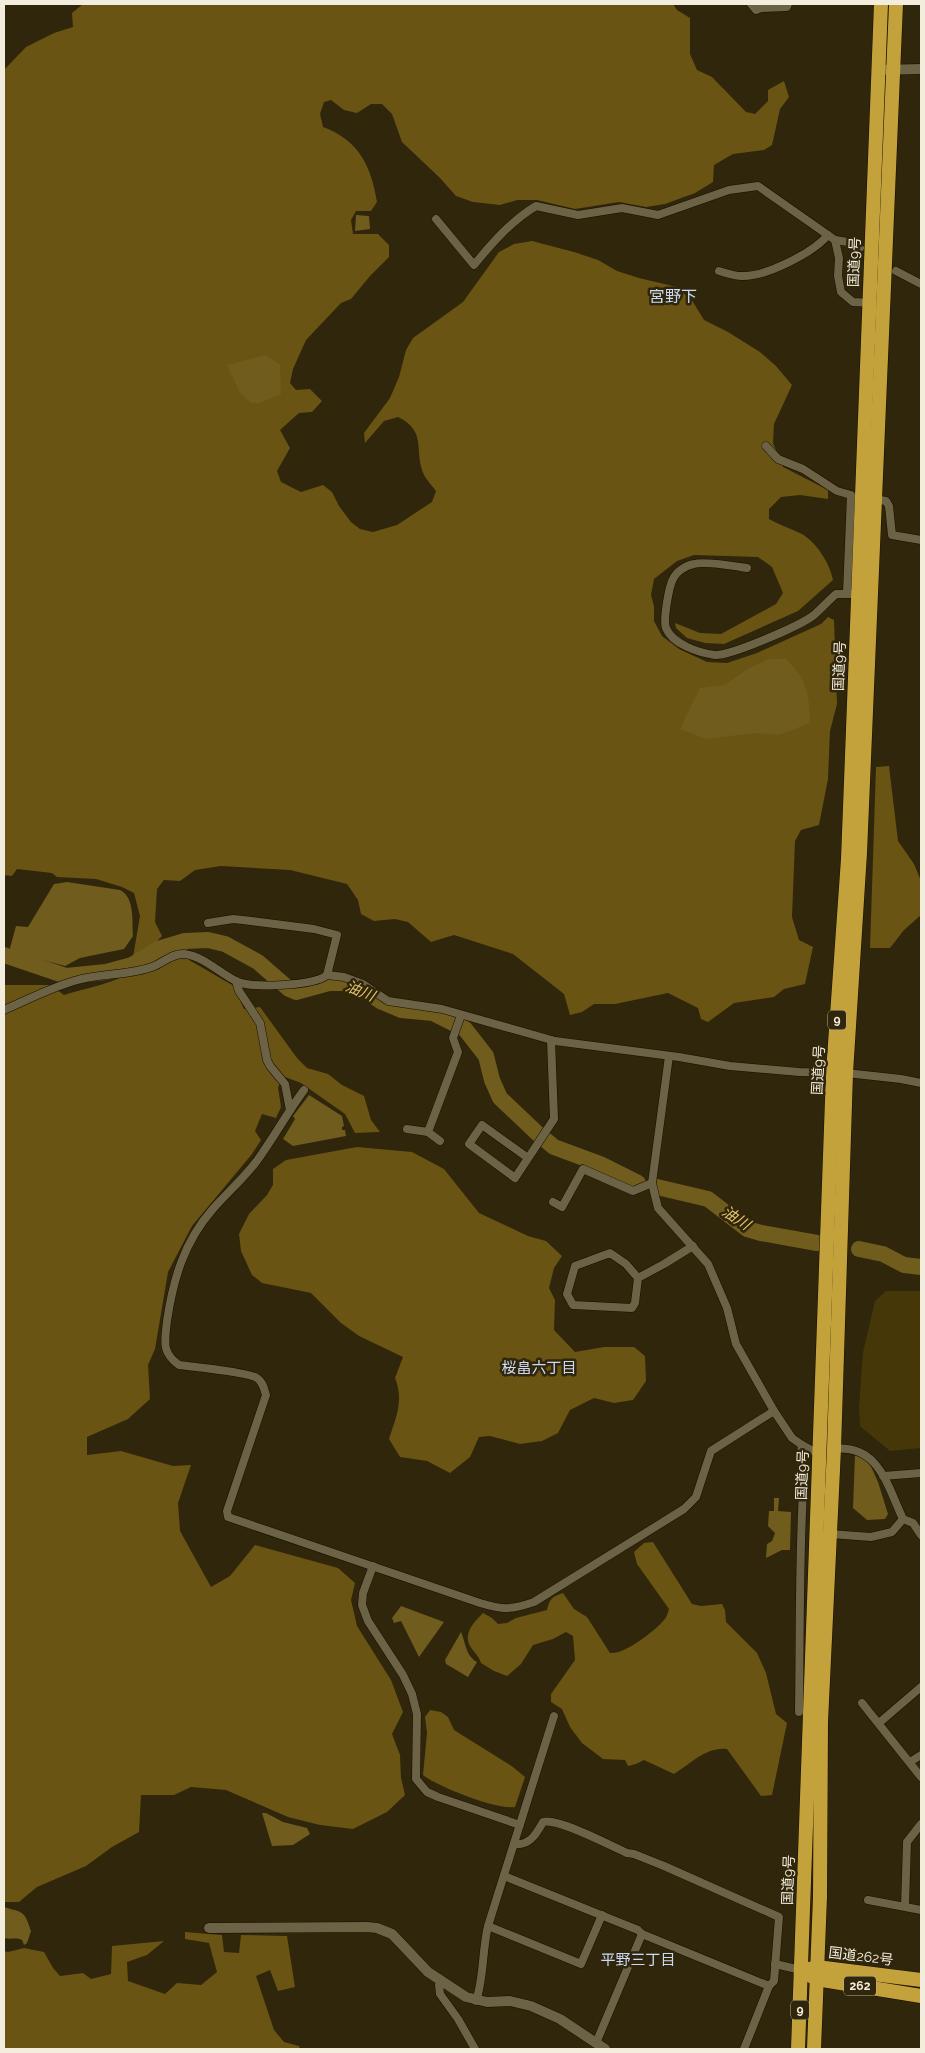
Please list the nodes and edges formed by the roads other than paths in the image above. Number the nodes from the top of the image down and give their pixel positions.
1 (751, 4) edge
2 (788, 4) edge
3 (881, 4) edge
4 (896, 4) edge
5 (921, 69) edge
6 (878, 70) junction
7 (894, 70) junction
8 (436, 219) dead end
9 (831, 238) junction
10 (860, 248) dead end
11 (719, 271) dead end
12 (896, 271) dead end
13 (921, 284) edge
14 (876, 303) junction
15 (766, 446) dead end
16 (874, 499) junction
17 (921, 540) edge
18 (747, 568) dead end
19 (853, 593) junction
20 (208, 922) dead end
21 (327, 975) junction
22 (236, 981) junction
23 (4, 1010) edge
24 (461, 1015) junction
25 (552, 1040) junction
26 (669, 1056) junction
27 (840, 1073) junction
28 (921, 1083) edge
29 (304, 1090) dead end
30 (290, 1110) junction
31 (407, 1129) dead end
32 (428, 1132) junction
33 (440, 1141) dead end
34 (528, 1158) junction
35 (652, 1183) junction
36 (553, 1202) dead end
37 (562, 1207) junction
38 (569, 1212) dead end
39 (693, 1246) junction
40 (638, 1278) junction
41 (774, 1411) junction
42 (802, 1445) junction
43 (834, 1449) junction
44 (819, 1454) junction
45 (921, 1473) edge
46 (884, 1476) junction
47 (902, 1519) junction
48 (830, 1534) junction
49 (921, 1535) edge
50 (373, 1566) junction
51 (921, 1687) edge
52 (862, 1703) dead end
53 (799, 1712) dead end
54 (554, 1716) dead end
55 (879, 1724) junction
56 (921, 1755) edge
57 (910, 1762) junction
58 (921, 1777) edge
59 (921, 1824) edge
60 (520, 1825) junction
61 (514, 1844) junction
62 (504, 1876) junction
63 (868, 1900) dead end
64 (905, 1906) junction
65 (921, 1910) edge
66 (602, 1915) junction
67 (488, 1926) junction
68 (209, 1928) dead end
69 (642, 1934) junction
70 (775, 1964) junction
71 (801, 1970) junction
72 (817, 1973) junction
73 (921, 1980) edge
74 (441, 1982) junction
75 (769, 1986) junction
76 (921, 1996) edge
77 (476, 2000) junction
78 (600, 2046) edge
79 (475, 2049) edge
80 (744, 2049) edge
81 (798, 2049) edge
82 (814, 2049) edge

1 - 2 street
3 - 6 highway, 国道9号 / 9
4 - 7 highway, 国道9号 / 9
5 - 7 street
6 - 7 street
6 - 14 highway, 国道9号 / 9
7 - 14 highway, 国道9号 / 9
8 - 9 street
9 - 10 street
9 - 11 street
9 - 14 street
12 - 13 street
14 - 16 highway, 国道9号 / 9
14 - 19 highway, 国道9号 / 9
15 - 19 street
16 - 17 street
16 - 27 highway, 国道9号 / 9
18 - 19 street
19 - 27 highway, 国道9号 / 9
20 - 21 street
21 - 22 street
21 - 24 street
22 - 23 street
22 - 30 street
24 - 25 street
24 - 32 street
25 - 26 street
25 - 34 street
26 - 27 street
26 - 35 street
27 - 28 street
27 - 43 highway, 国道9号 / 9
27 - 44 highway, 国道9号 / 9
29 - 30 street
30 - 50 street
31 - 32 street
32 - 33 street
34 - 34 street
35 - 37 street
35 - 39 street
36 - 37 street
37 - 38 street
39 - 40 street
39 - 41 street
40 - 40 street
41 - 42 street
41 - 50 street
42 - 44 street
42 - 53 street
43 - 44 street
43 - 46 street
43 - 48 highway, 国道9号 / 9
44 - 71 highway, 国道9号 / 9
45 - 46 street
46 - 47 street
47 - 48 street
47 - 49 street
48 - 72 highway, 国道9号 / 9
50 - 60 street
51 - 55 street
52 - 55 street
54 - 60 street
55 - 57 street
56 - 57 street
57 - 58 street
59 - 64 street
60 - 61 street
61 - 62 street
61 - 70 street
62 - 66 street
62 - 67 street
63 - 64 street
64 - 65 street
66 - 67 street
66 - 69 street
67 - 77 street
68 - 74 street
69 - 75 street
69 - 78 street
70 - 71 street
70 - 75 street
71 - 72 highway, 国道262号 / 262
71 - 81 highway, 国道9号 / 9
72 - 73 highway, 国道262号 / 262
72 - 76 highway, 国道262号 / 262
72 - 82 highway, 国道9号 / 9
74 - 77 street
74 - 79 street
75 - 80 street
77 - 78 street

